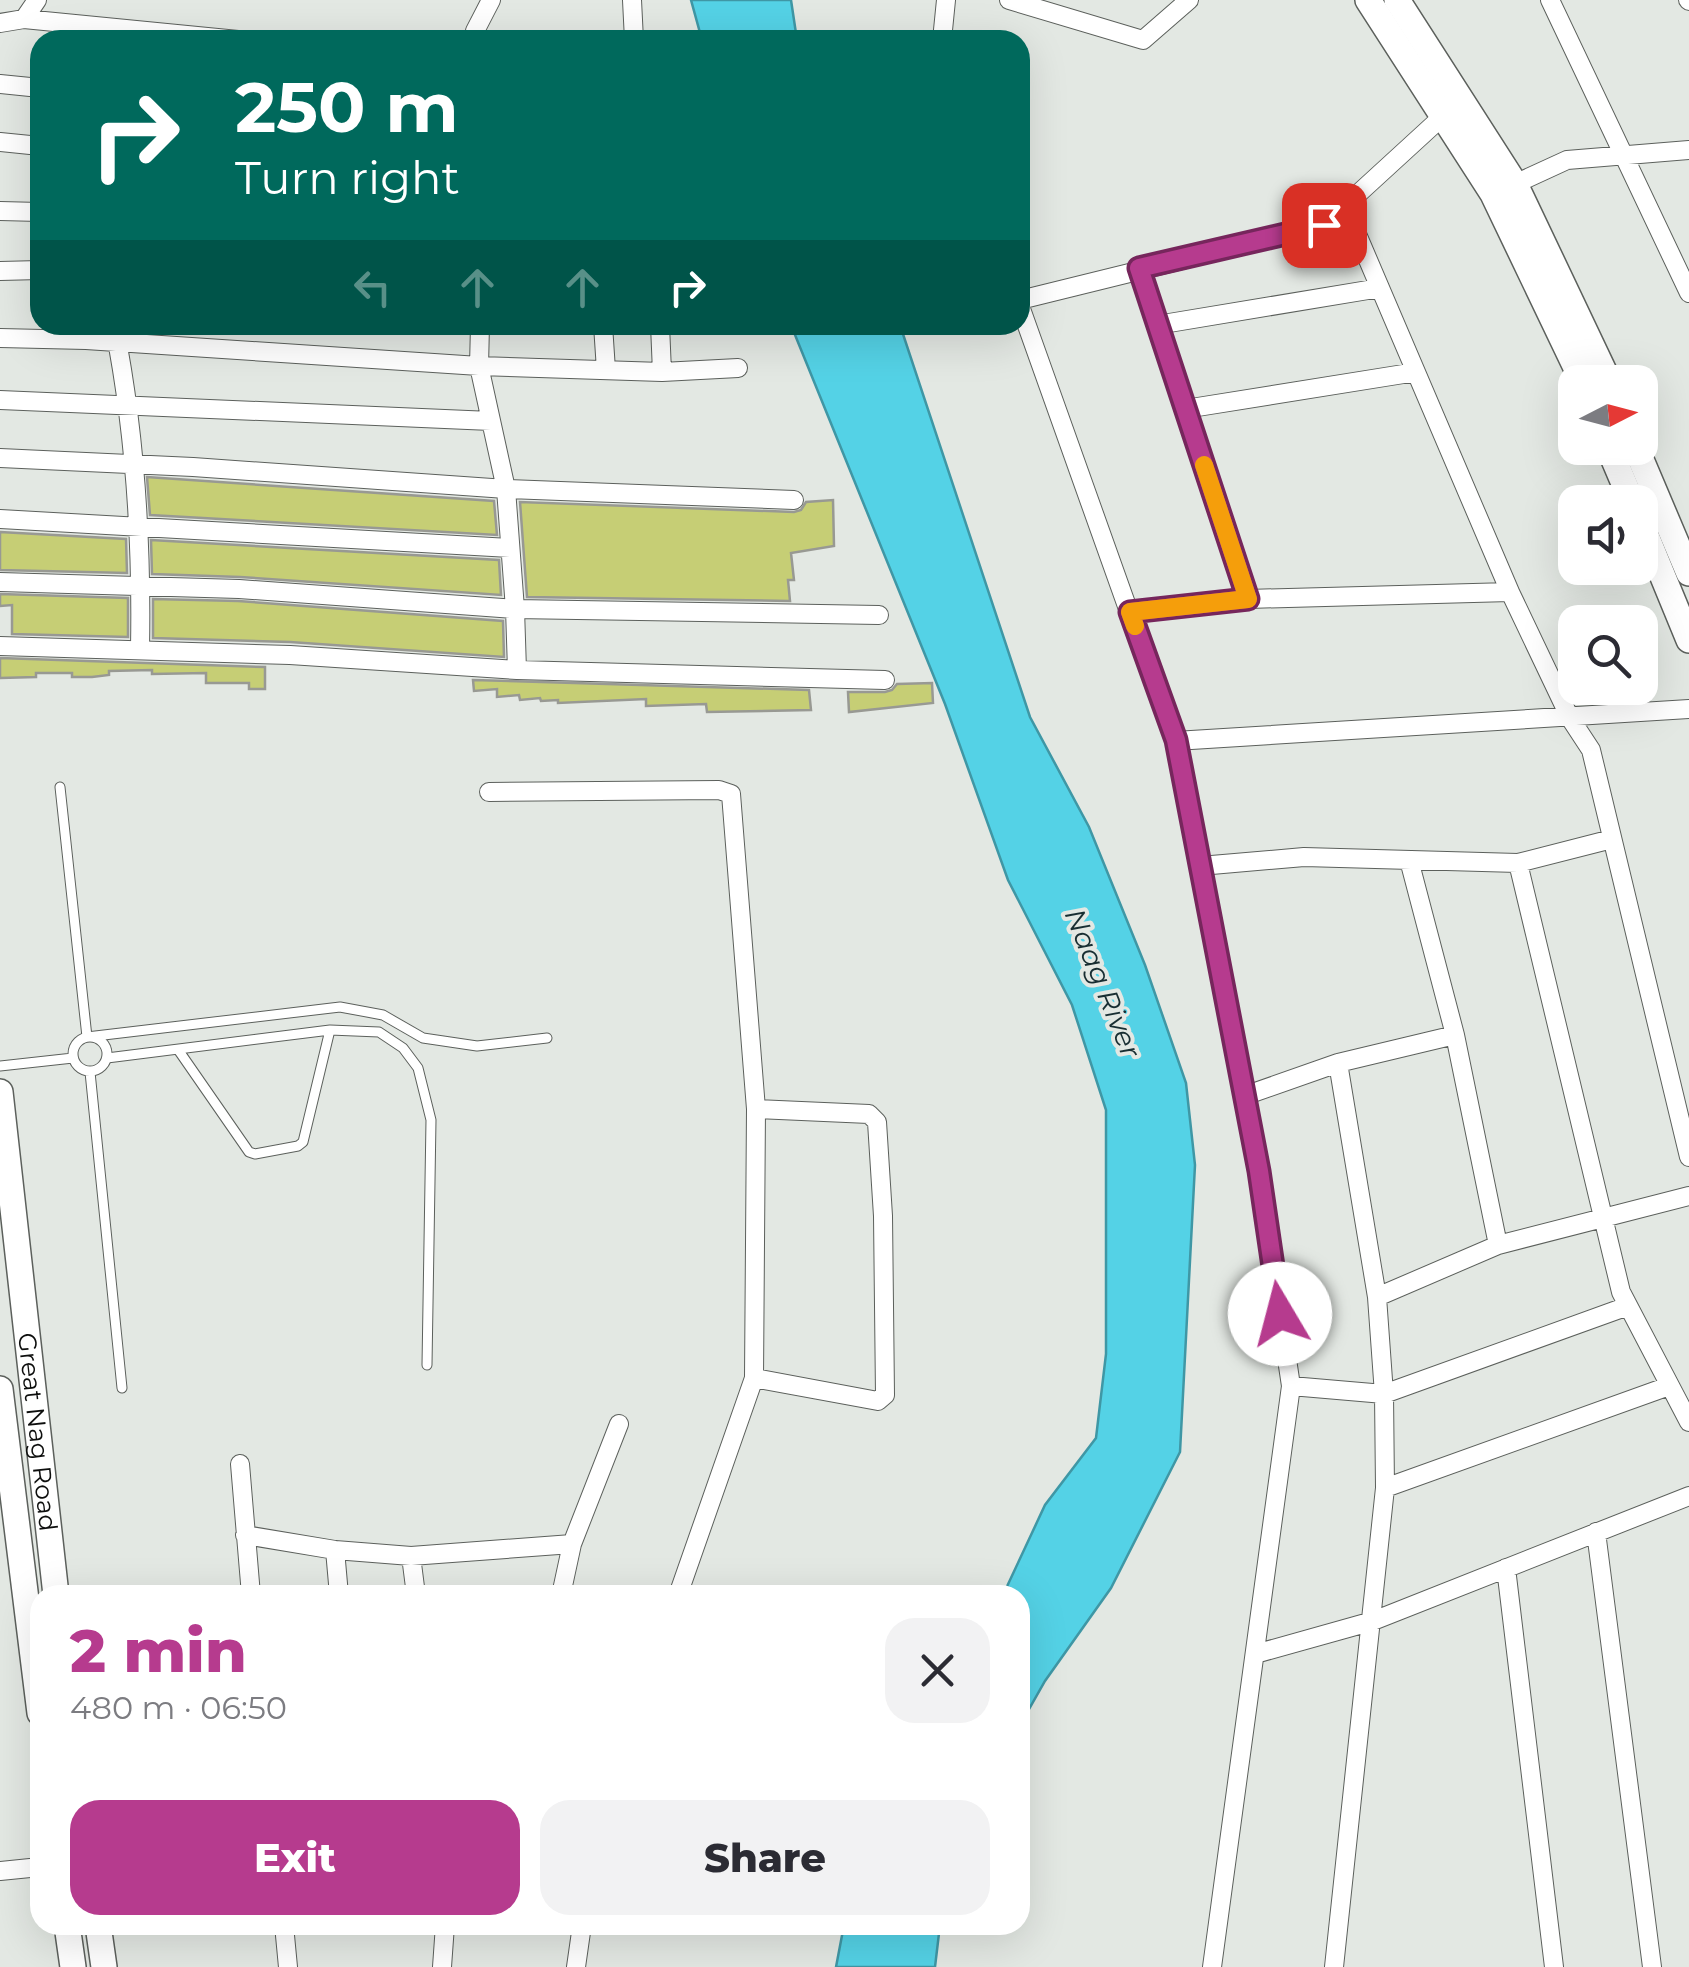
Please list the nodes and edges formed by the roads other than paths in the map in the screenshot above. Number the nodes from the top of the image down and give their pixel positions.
1 (37, 0) edge
2 (492, 0) edge
3 (632, 0) edge
4 (946, 0) edge
5 (1009, 0) edge
6 (1189, 0) edge
7 (1368, 0) edge
8 (1397, 0) edge
9 (1550, 0) edge
10 (24, 19) junction
11 (0, 23) edge
12 (136, 30) edge
13 (476, 30) edge
14 (634, 30) edge
15 (943, 30) edge
16 (0, 84) edge
17 (30, 87) edge
18 (1443, 116) junction
19 (0, 142) edge
20 (30, 145) edge
21 (1689, 150) edge
22 (1624, 156) junction
23 (1504, 189) junction
24 (1345, 206) junction
25 (0, 211) edge
26 (30, 212) edge
27 (1139, 268) junction
28 (30, 270) edge
29 (0, 271) edge
30 (1380, 288) junction
31 (1689, 293) edge
32 (1030, 300) edge
33 (1157, 326) junction
34 (1030, 331) edge
35 (87, 335) edge
36 (116, 335) edge
37 (127, 335) edge
38 (480, 335) edge
39 (604, 335) edge
40 (660, 335) edge
41 (0, 338) edge
42 (1575, 365) edge
43 (1599, 365) edge
44 (479, 366) junction
45 (738, 368) dead end
46 (606, 370) junction
47 (662, 372) junction
48 (1416, 372) junction
49 (0, 400) edge
50 (127, 404) junction
51 (1185, 409) junction
52 (491, 421) junction
53 (0, 458) edge
54 (132, 464) junction
55 (1643, 465) edge
56 (506, 489) junction
57 (794, 500) dead end
58 (0, 520) edge
59 (137, 528) junction
60 (510, 548) junction
61 (1658, 565) edge
62 (1689, 573) edge
63 (0, 582) edge
64 (141, 585) junction
65 (1510, 592) junction
66 (1248, 599) junction
67 (515, 608) junction
68 (1130, 612) junction
69 (879, 615) dead end
70 (1689, 640) edge
71 (0, 646) edge
72 (140, 649) junction
73 (516, 670) junction
74 (886, 680) dead end
75 (1689, 709) edge
76 (1570, 718) junction
77 (1176, 740) junction
78 (60, 787) dead end
79 (489, 792) dead end
80 (1612, 839) junction
81 (1410, 860) junction
82 (1518, 863) junction
83 (1200, 866) junction
84 (330, 1030) junction
85 (1455, 1035) junction
86 (88, 1037) junction
87 (548, 1038) dead end
88 (179, 1051) junction
89 (73, 1058) junction
90 (107, 1058) junction
91 (1338, 1063) junction
92 (0, 1066) edge
93 (90, 1072) junction
94 (0, 1092) edge
95 (1244, 1096) junction
96 (756, 1109) junction
97 (1689, 1158) edge
98 (1689, 1196) edge
99 (1603, 1217) junction
100 (1498, 1246) junction
101 (1377, 1297) junction
102 (1628, 1306) junction
103 (427, 1365) dead end
104 (754, 1378) junction
105 (1291, 1386) junction
106 (1669, 1386) junction
107 (122, 1388) dead end
108 (0, 1389) edge
109 (1384, 1394) junction
110 (1689, 1422) edge
111 (619, 1424) dead end
112 (240, 1464) dead end
113 (1385, 1488) junction
114 (1689, 1496) edge
115 (1596, 1532) junction
116 (245, 1535) junction
117 (572, 1544) junction
118 (335, 1550) junction
119 (411, 1556) junction
120 (1506, 1568) junction
121 (55, 1585) edge
122 (250, 1585) edge
123 (338, 1585) edge
124 (415, 1585) edge
125 (563, 1585) edge
126 (682, 1585) edge
127 (1373, 1621) junction
128 (30, 1632) edge
129 (1254, 1654) junction
130 (30, 1868) edge
131 (0, 1871) edge
132 (68, 1935) edge
133 (99, 1935) edge
134 (285, 1935) edge
135 (444, 1935) edge
136 (581, 1935) edge
137 (73, 1967) edge
138 (104, 1967) edge
139 (288, 1967) edge
140 (442, 1967) edge
141 (576, 1967) edge
142 (1212, 1967) edge
143 (1334, 1967) edge
144 (1554, 1967) edge
145 (1652, 1967) edge

1 - 10 street
2 - 13 street
3 - 14 street
4 - 15 street
5 - 6 street
7 - 18 main road
8 - 23 main road
9 - 22 street
10 - 11 street
10 - 12 street
16 - 17 street
18 - 23 main road
18 - 24 street
19 - 20 street
21 - 22 street
22 - 23 street
22 - 31 street
23 - 42 main road
23 - 43 main road
24 - 27 street
24 - 30 street
25 - 26 street
27 - 32 street
27 - 33 street
28 - 29 street
30 - 33 street
30 - 48 street
33 - 51 street
34 - 68 street
35 - 41 street
36 - 50 street
37 - 44 street
38 - 44 street
39 - 46 street
40 - 47 street
44 - 46 street
44 - 52 street
45 - 47 street
46 - 47 street
48 - 51 street
48 - 65 street
49 - 50 street
50 - 52 street
50 - 54 street
51 - 66 street
52 - 56 street
53 - 54 street
54 - 56 street
54 - 59 street
55 - 62 main road
56 - 57 street
56 - 60 street
58 - 59 street
59 - 60 street
59 - 64 street
60 - 67 street
61 - 70 main road
63 - 64 street
64 - 67 street
64 - 72 street
65 - 66 street
65 - 76 street
66 - 68 street
67 - 69 street
67 - 73 street
68 - 77 street
71 - 72 street
72 - 73 street
73 - 74 street
75 - 76 street
76 - 77 street
76 - 80 street
77 - 83 street
78 - 86 lane
79 - 96 street
80 - 82 street
80 - 97 street
81 - 82 street
81 - 83 street
81 - 85 street
82 - 99 street
83 - 95 street
84 - 88 lane
84 - 88 lane
84 - 103 lane
85 - 91 street
85 - 100 street
86 - 87 lane
86 - 89 lane
86 - 90 lane
88 - 90 lane
89 - 92 lane
89 - 93 lane
90 - 93 lane
91 - 95 street
91 - 101 street
93 - 107 lane
94 - 121 main road, Great Nag Road
95 - 105 street
96 - 104 street
96 - 104 street
98 - 99 street
99 - 100 street
99 - 102 street
100 - 101 street
101 - 109 street
102 - 106 street
102 - 109 street
104 - 126 street
105 - 109 street
105 - 129 street
106 - 110 street
106 - 113 street
108 - 128 main road, Great Nag Road
109 - 113 street
111 - 117 street
112 - 116 street
113 - 127 street
114 - 115 street
115 - 120 street
115 - 145 street
116 - 118 street
116 - 122 street
117 - 119 street
117 - 125 street
118 - 119 street
118 - 123 street
119 - 124 street
120 - 127 street
120 - 144 street
127 - 129 street
127 - 143 street
129 - 142 street
130 - 131 street
132 - 137 main road
133 - 138 main road
134 - 139 street
135 - 140 street
136 - 141 street

